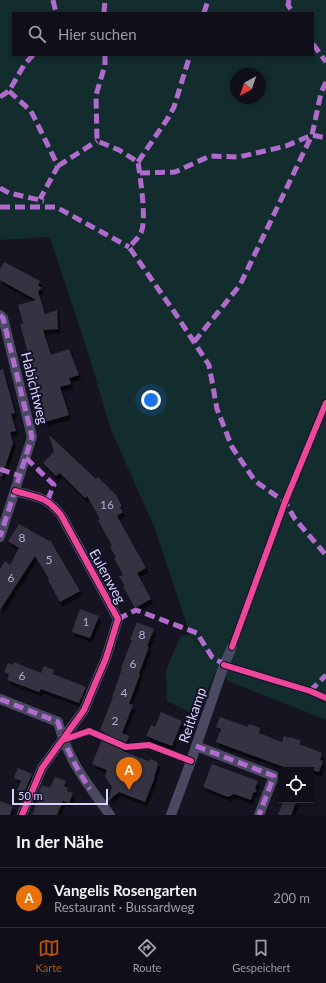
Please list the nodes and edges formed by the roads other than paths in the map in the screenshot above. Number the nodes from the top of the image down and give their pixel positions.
1 (0, 315) edge
2 (15, 491) junction
3 (0, 537) edge
4 (232, 647) dead end
5 (0, 699) edge
6 (63, 740) junction
7 (196, 746) junction
8 (22, 815) edge
9 (110, 815) edge
10 (171, 815) edge
11 (259, 815) edge

1 - 2 street, Habichtweg
2 - 3 street, Habichtweg
2 - 6 street, Eulenweg
4 - 7 street, Reitkamp
5 - 6 street
6 - 8 street
6 - 9 street
7 - 10 street, Reitkamp
7 - 11 street

